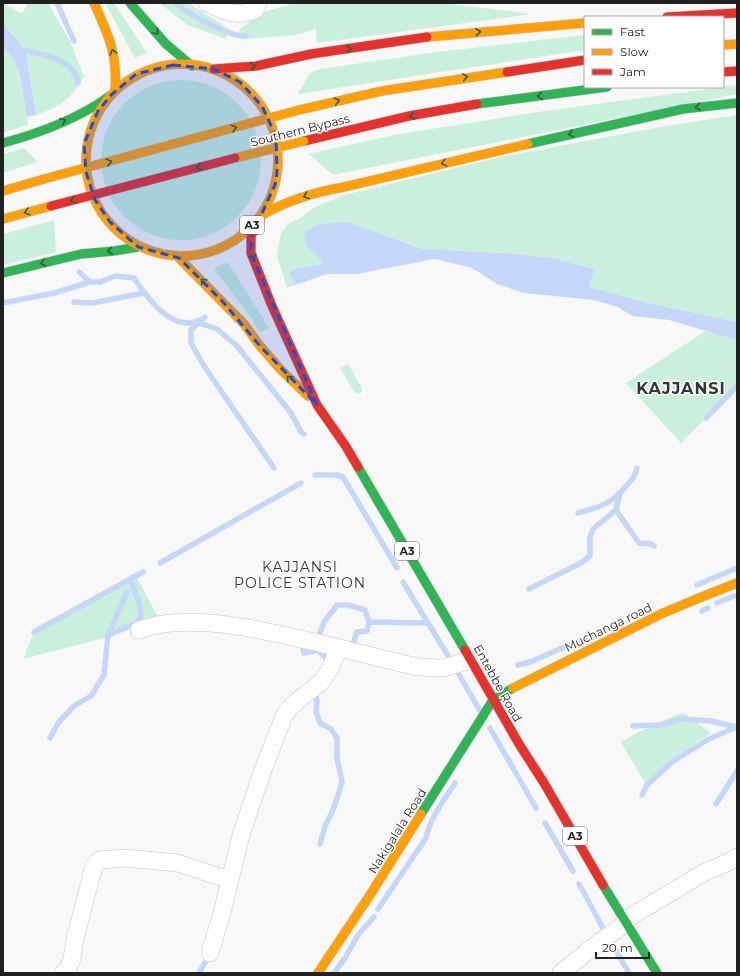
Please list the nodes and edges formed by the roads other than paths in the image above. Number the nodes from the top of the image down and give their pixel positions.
1 (94, 3) edge
2 (130, 3) edge
3 (207, 3) edge
4 (258, 3) edge
5 (737, 13) edge
6 (684, 16) edge
7 (584, 23) edge
8 (737, 44) edge
9 (724, 45) edge
10 (584, 60) edge
11 (192, 66) junction
12 (214, 69) junction
13 (737, 70) edge
14 (724, 72) edge
15 (599, 88) edge
16 (113, 93) junction
17 (737, 103) edge
18 (3, 143) edge
19 (3, 191) edge
20 (260, 218) junction
21 (3, 219) edge
22 (138, 247) junction
23 (179, 258) junction
24 (3, 273) edge
25 (317, 405) junction
26 (737, 584) edge
27 (139, 630) dead end
28 (339, 648) junction
29 (471, 660) junction
30 (493, 700) junction
31 (737, 857) edge
32 (229, 880) junction
33 (626, 921) junction
34 (210, 953) dead end
35 (63, 973) edge
36 (318, 973) edge
37 (561, 973) edge
38 (657, 973) edge

16 -> 1 main road
2 -> 11 main road
3 - 4 street
5 - 6 main road
12 -> 7 main road
8 - 9 main road
19 -> 10 main road, Southern Bypass, bridge
11 - 12 main road, A3
11 - 16 main road, A3
12 - 20 main road, A3
13 - 14 main road
15 -> 21 main road, Southern Bypass, bridge
18 -> 16 main road
16 - 22 main road, A3
17 -> 20 main road
20 - 23 main road, A3
20 -> 25 main road, A3
22 - 23 main road, A3
22 -> 24 main road
25 -> 23 main road, A3
25 - 29 main road, Entebbe Road / A3
26 - 30 main road, Muchanga road
27 - 28 street
28 - 29 street
28 - 32 street
29 - 30 main road, Entebbe Road / A3
30 - 33 main road, Entebbe Road / A3
30 - 36 main road, Nakigalala Road
31 - 33 street
32 - 34 street
32 - 35 street
33 - 37 street
33 - 38 main road, Entebbe Road / A3

